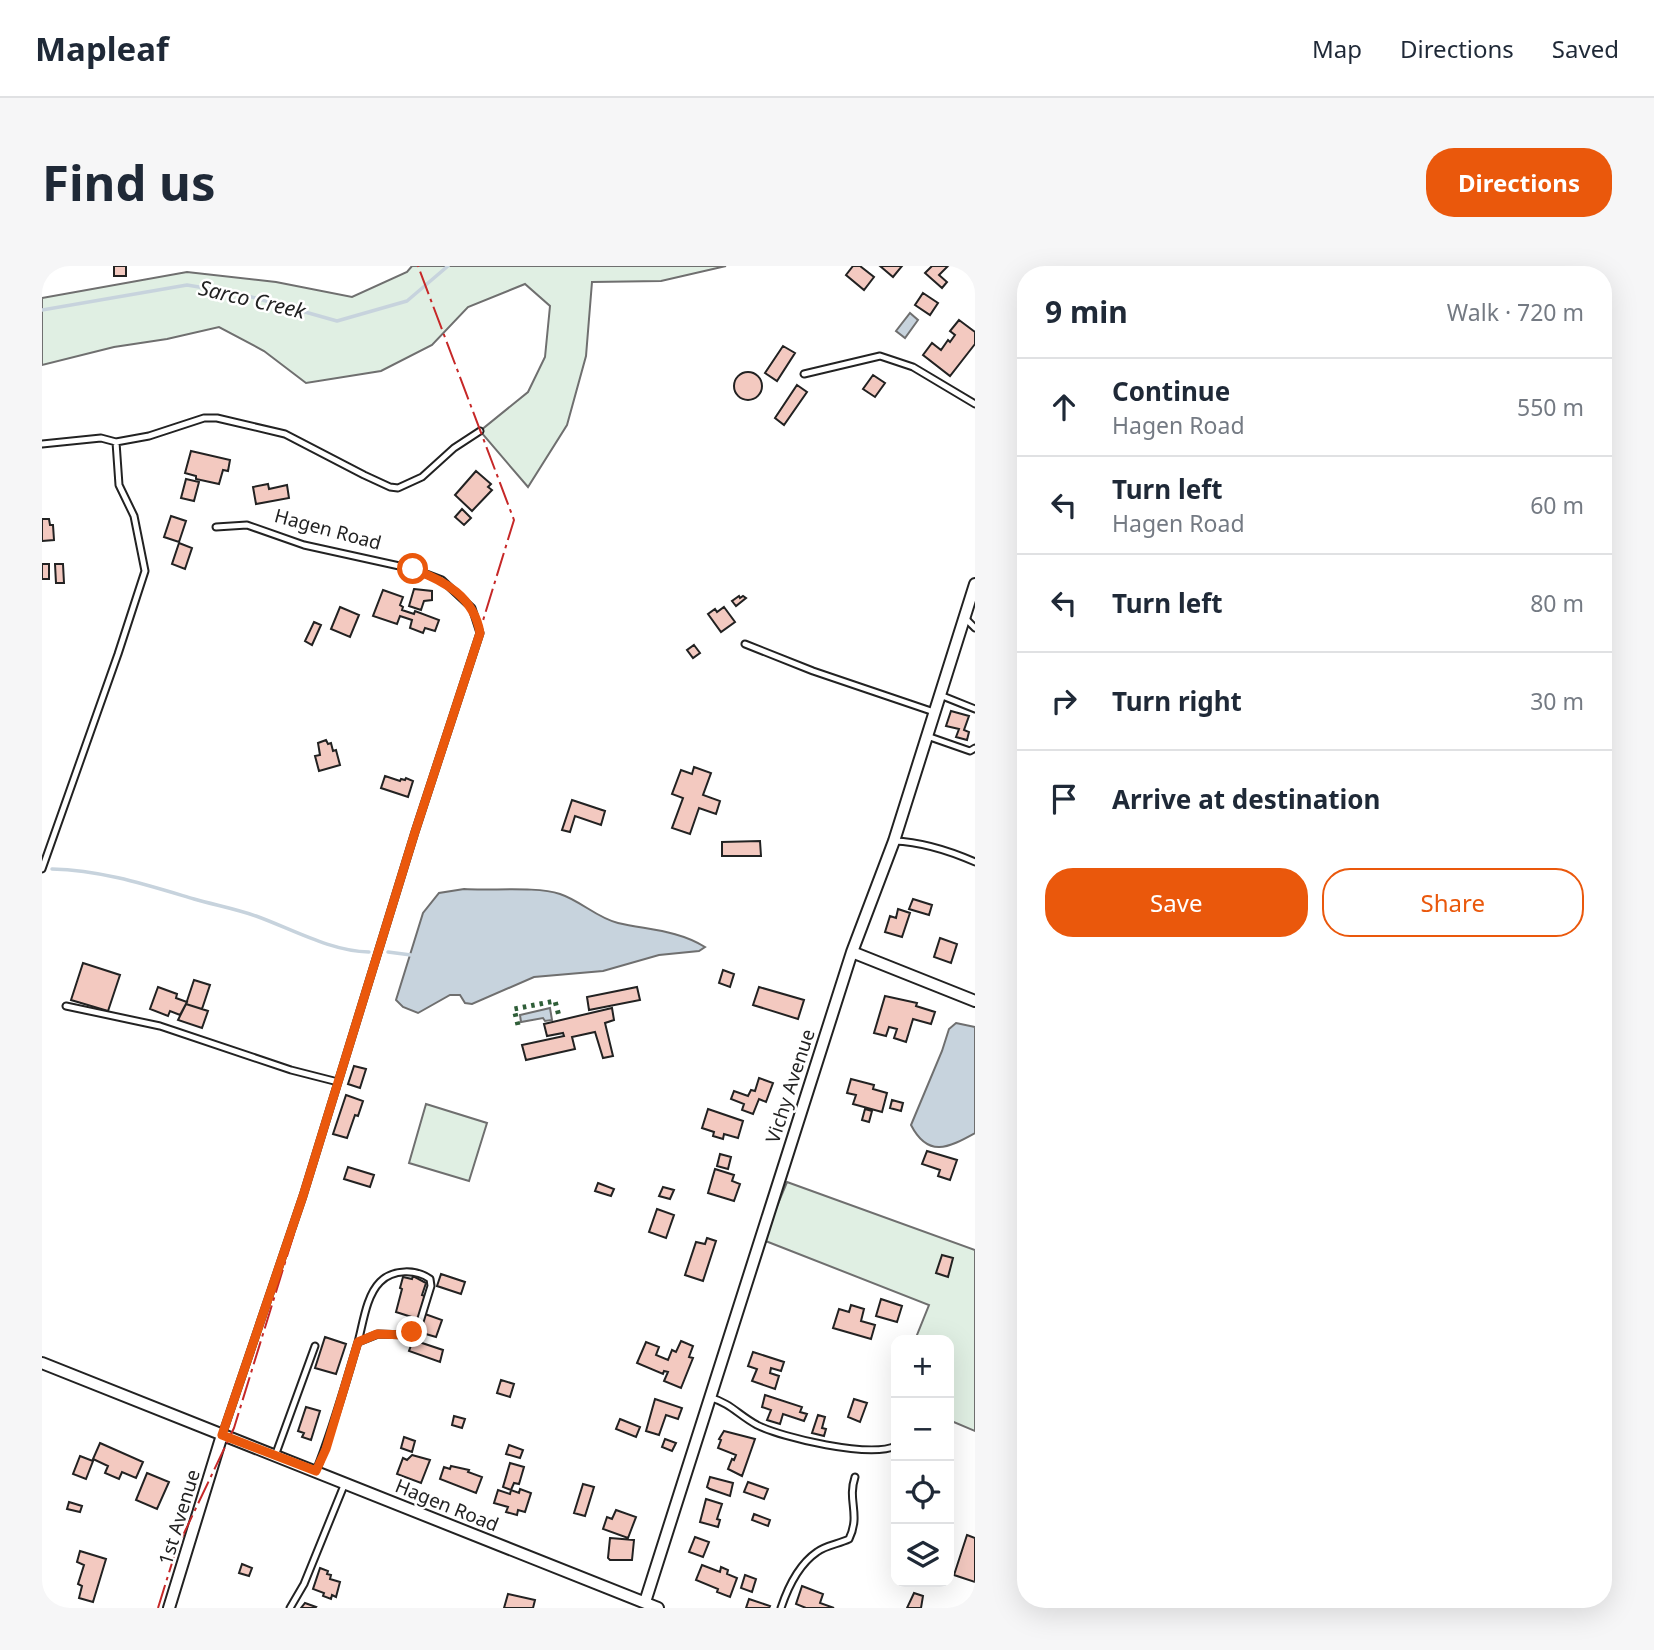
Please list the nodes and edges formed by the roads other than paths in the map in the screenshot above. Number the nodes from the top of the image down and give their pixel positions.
1 (804, 374) dead end
2 (975, 404) edge
3 (480, 431) dead end
4 (116, 442) junction
5 (42, 444) edge
6 (216, 527) dead end
7 (975, 584) edge
8 (964, 617) junction
9 (975, 628) edge
10 (745, 644) dead end
11 (940, 695) junction
12 (975, 709) edge
13 (934, 712) junction
14 (927, 736) junction
15 (975, 748) edge
16 (894, 841) junction
17 (975, 862) edge
18 (42, 869) edge
19 (852, 952) junction
20 (975, 1001) edge
21 (66, 1006) dead end
22 (338, 1082) junction
23 (358, 1342) junction
24 (315, 1346) dead end
25 (42, 1363) edge
26 (709, 1397) junction
27 (222, 1435) junction
28 (891, 1448) edge
29 (275, 1456) junction
30 (316, 1471) junction
31 (855, 1477) dead end
32 (345, 1483) junction
33 (645, 1602) junction
34 (169, 1608) edge
35 (290, 1608) edge
36 (658, 1608) edge
37 (781, 1608) edge

1 - 2 lane
3 - 4 lane
4 - 5 lane
4 - 18 lane
6 - 22 lane, Hagen Road
7 - 8 street, Vichy Avenue
8 - 9 lane
8 - 11 street, Vichy Avenue
10 - 13 lane
11 - 12 lane
11 - 13 street, Vichy Avenue
13 - 14 street, Vichy Avenue
14 - 15 lane
14 - 16 street, Vichy Avenue
16 - 17 lane
16 - 19 street, Vichy Avenue
19 - 20 street
19 - 26 street, Vichy Avenue
21 - 22 lane
22 - 27 lane, Hagen Road
23 - 23 lane
23 - 30 lane
24 - 29 lane
25 - 27 street, Hagen Road
26 - 28 lane
26 - 33 street, Vichy Avenue
27 - 29 street, Hagen Road
27 - 34 street, 1st Avenue
29 - 30 street, Hagen Road
30 - 32 street, Hagen Road
31 - 37 lane
32 - 33 street, Hagen Road
32 - 35 lane
33 - 36 street, Hagen Road

